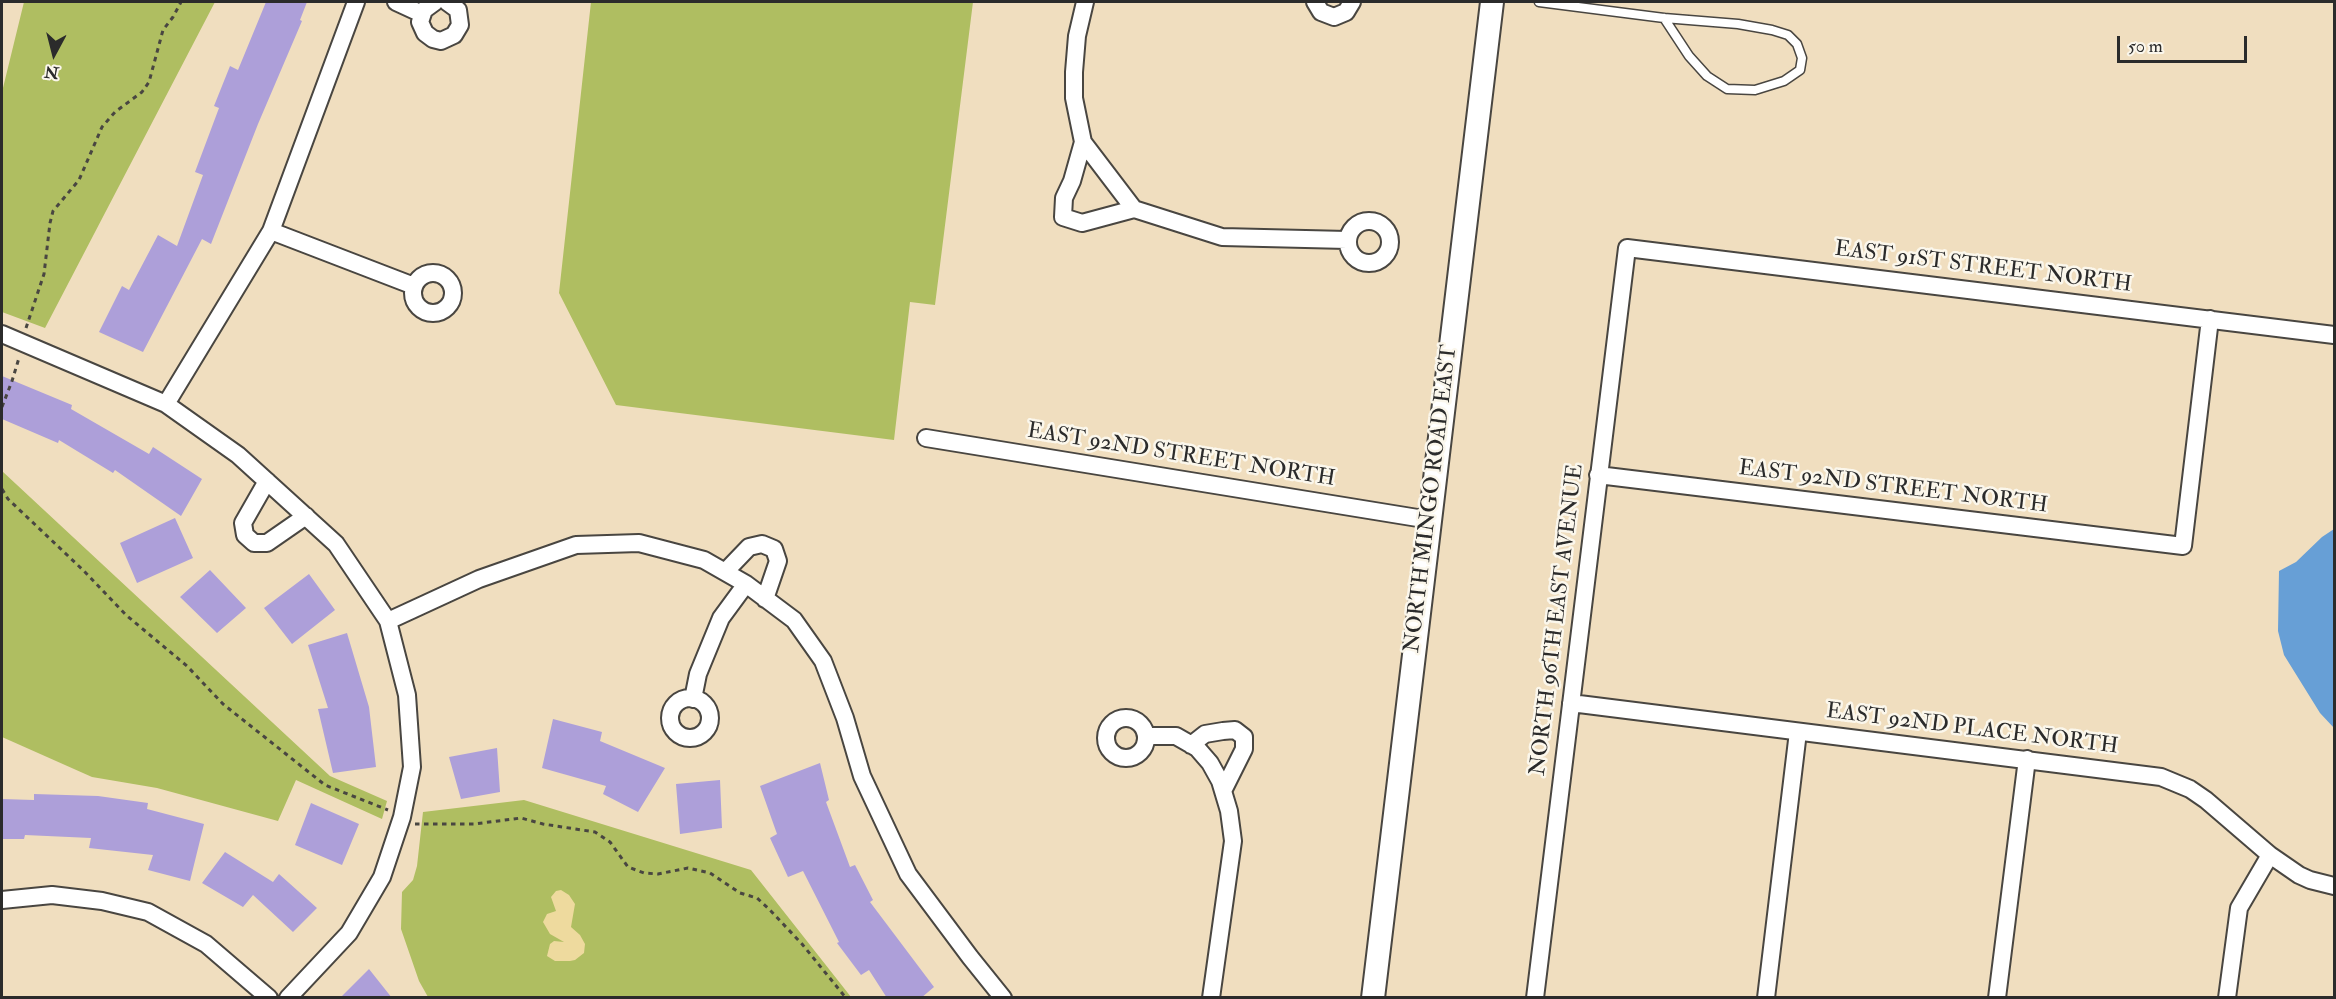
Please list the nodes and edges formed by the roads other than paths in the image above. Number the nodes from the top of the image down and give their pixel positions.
1 (356, 2) edge
2 (396, 2) edge
3 (435, 2) edge
4 (447, 2) edge
5 (1085, 2) edge
6 (1315, 2) edge
7 (1352, 2) edge
8 (1492, 2) edge
9 (1539, 2) edge
10 (422, 14) junction
11 (1664, 18) junction
12 (1083, 142) junction
13 (1134, 209) junction
14 (271, 231) junction
15 (1347, 240) dead end
16 (1627, 248) joint
17 (414, 286) dead end
18 (2210, 319) junction
19 (2, 334) edge
20 (2334, 335) edge
21 (166, 404) junction
22 (926, 438) dead end
23 (1598, 475) junction
24 (267, 481) junction
25 (306, 516) junction
26 (1430, 520) junction
27 (725, 572) junction
28 (746, 584) junction
29 (765, 599) junction
30 (388, 621) junction
31 (693, 699) dead end
32 (1571, 703) junction
33 (1798, 732) junction
34 (1146, 736) dead end
35 (1191, 745) junction
36 (2027, 759) junction
37 (1223, 791) junction
38 (2270, 855) junction
39 (2334, 886) edge
40 (2, 900) edge
41 (269, 998) edge
42 (288, 998) edge
43 (1003, 998) edge
44 (1211, 998) edge
45 (1373, 998) edge
46 (1535, 998) edge
47 (1766, 998) edge
48 (1997, 998) edge
49 (2227, 998) edge

1 - 14 street
2 - 10 street
3 - 10 street
4 - 10 street
5 - 12 street
6 - 7 street
8 - 26 street, NORTH MINGO ROAD EAST
9 - 11 lane
11 - 11 lane
12 - 13 street
12 - 13 street
13 - 15 street
14 - 17 street
14 - 21 street
16 - 18 street, EAST 91ST STREET NORTH
16 - 23 street, NORTH 96TH EAST AVENUE
18 - 20 street, EAST 91ST STREET NORTH
18 - 23 street, EAST 92ND STREET NORTH
19 - 21 street
21 - 24 street
22 - 26 street, EAST 92ND STREET NORTH
23 - 32 street, NORTH 96TH EAST AVENUE
24 - 25 street
24 - 25 street
25 - 30 street
26 - 45 street, NORTH MINGO ROAD EAST
27 - 28 street
27 - 29 street
27 - 30 street
28 - 29 street
28 - 31 street
29 - 43 street
30 - 42 street
32 - 33 street, EAST 92ND PLACE NORTH
32 - 46 street, NORTH 96TH EAST AVENUE
33 - 36 street, EAST 92ND PLACE NORTH
33 - 47 street
34 - 35 street
35 - 37 street
35 - 37 street
36 - 38 street, EAST 92ND PLACE NORTH
36 - 48 street
37 - 44 street
38 - 39 street, EAST 92ND PLACE NORTH
38 - 49 street
40 - 41 street

